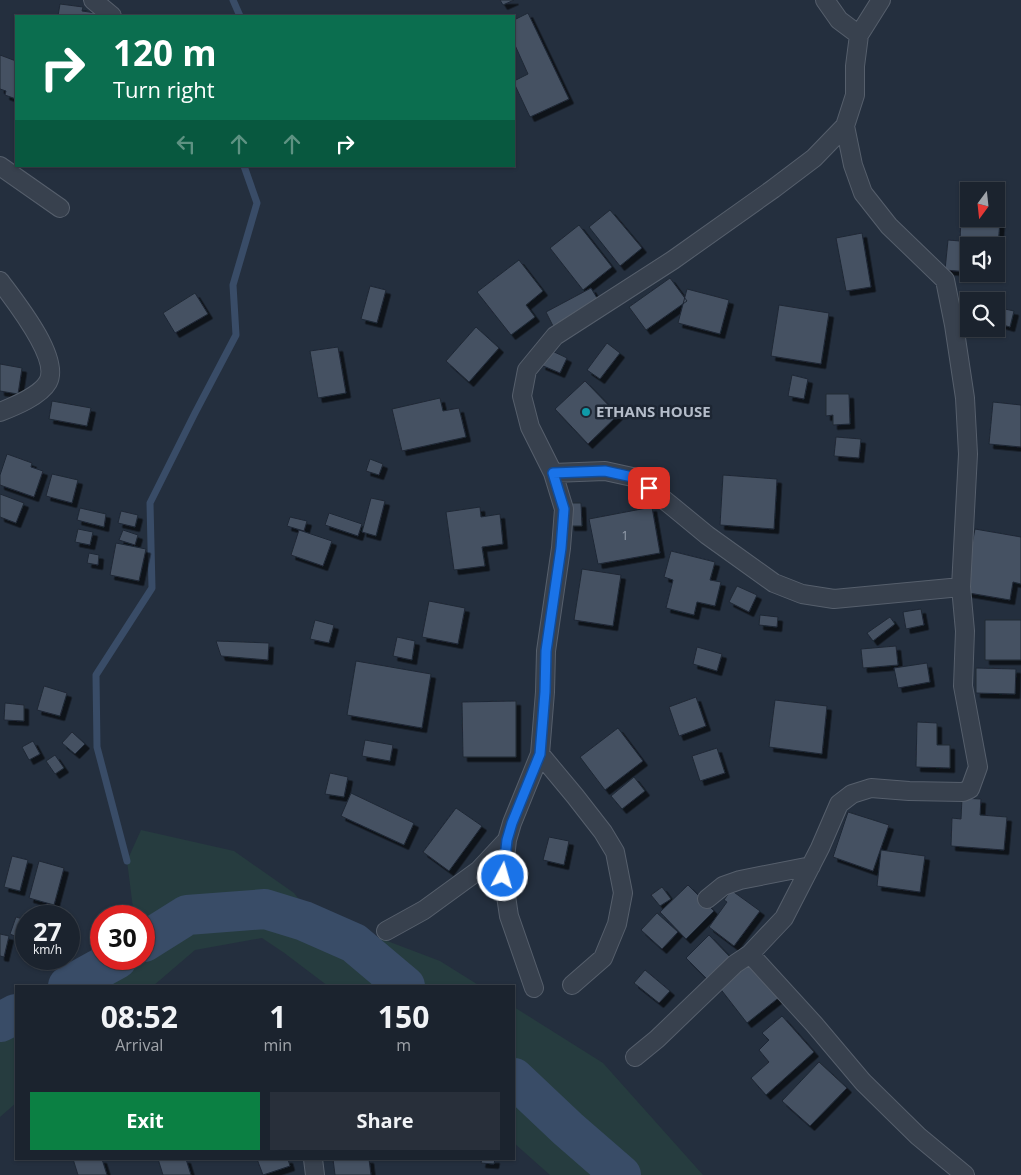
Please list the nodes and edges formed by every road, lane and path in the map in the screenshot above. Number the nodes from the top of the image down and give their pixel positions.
1 (93, 0) edge
2 (825, 0) edge
3 (881, 0) edge
4 (111, 15) edge
5 (859, 35) junction
6 (845, 126) junction
7 (0, 166) edge
8 (60, 208) dead end
9 (0, 281) edge
10 (0, 412) edge
11 (553, 473) junction
12 (961, 587) junction
13 (540, 754) junction
14 (507, 840) junction
15 (811, 866) junction
16 (707, 899) dead end
17 (386, 931) dead end
18 (750, 954) junction
19 (572, 986) dead end
20 (534, 988) dead end
21 (635, 1057) dead end
22 (965, 1175) edge

1 - 4 street
2 - 5 street
3 - 5 street
5 - 6 street
6 - 11 street
6 - 12 street
7 - 8 street
9 - 10 street
11 - 12 street
11 - 13 street
12 - 15 street
13 - 14 street
13 - 19 street
14 - 17 street
14 - 20 street
15 - 16 street
15 - 18 street
18 - 21 street
18 - 22 street

